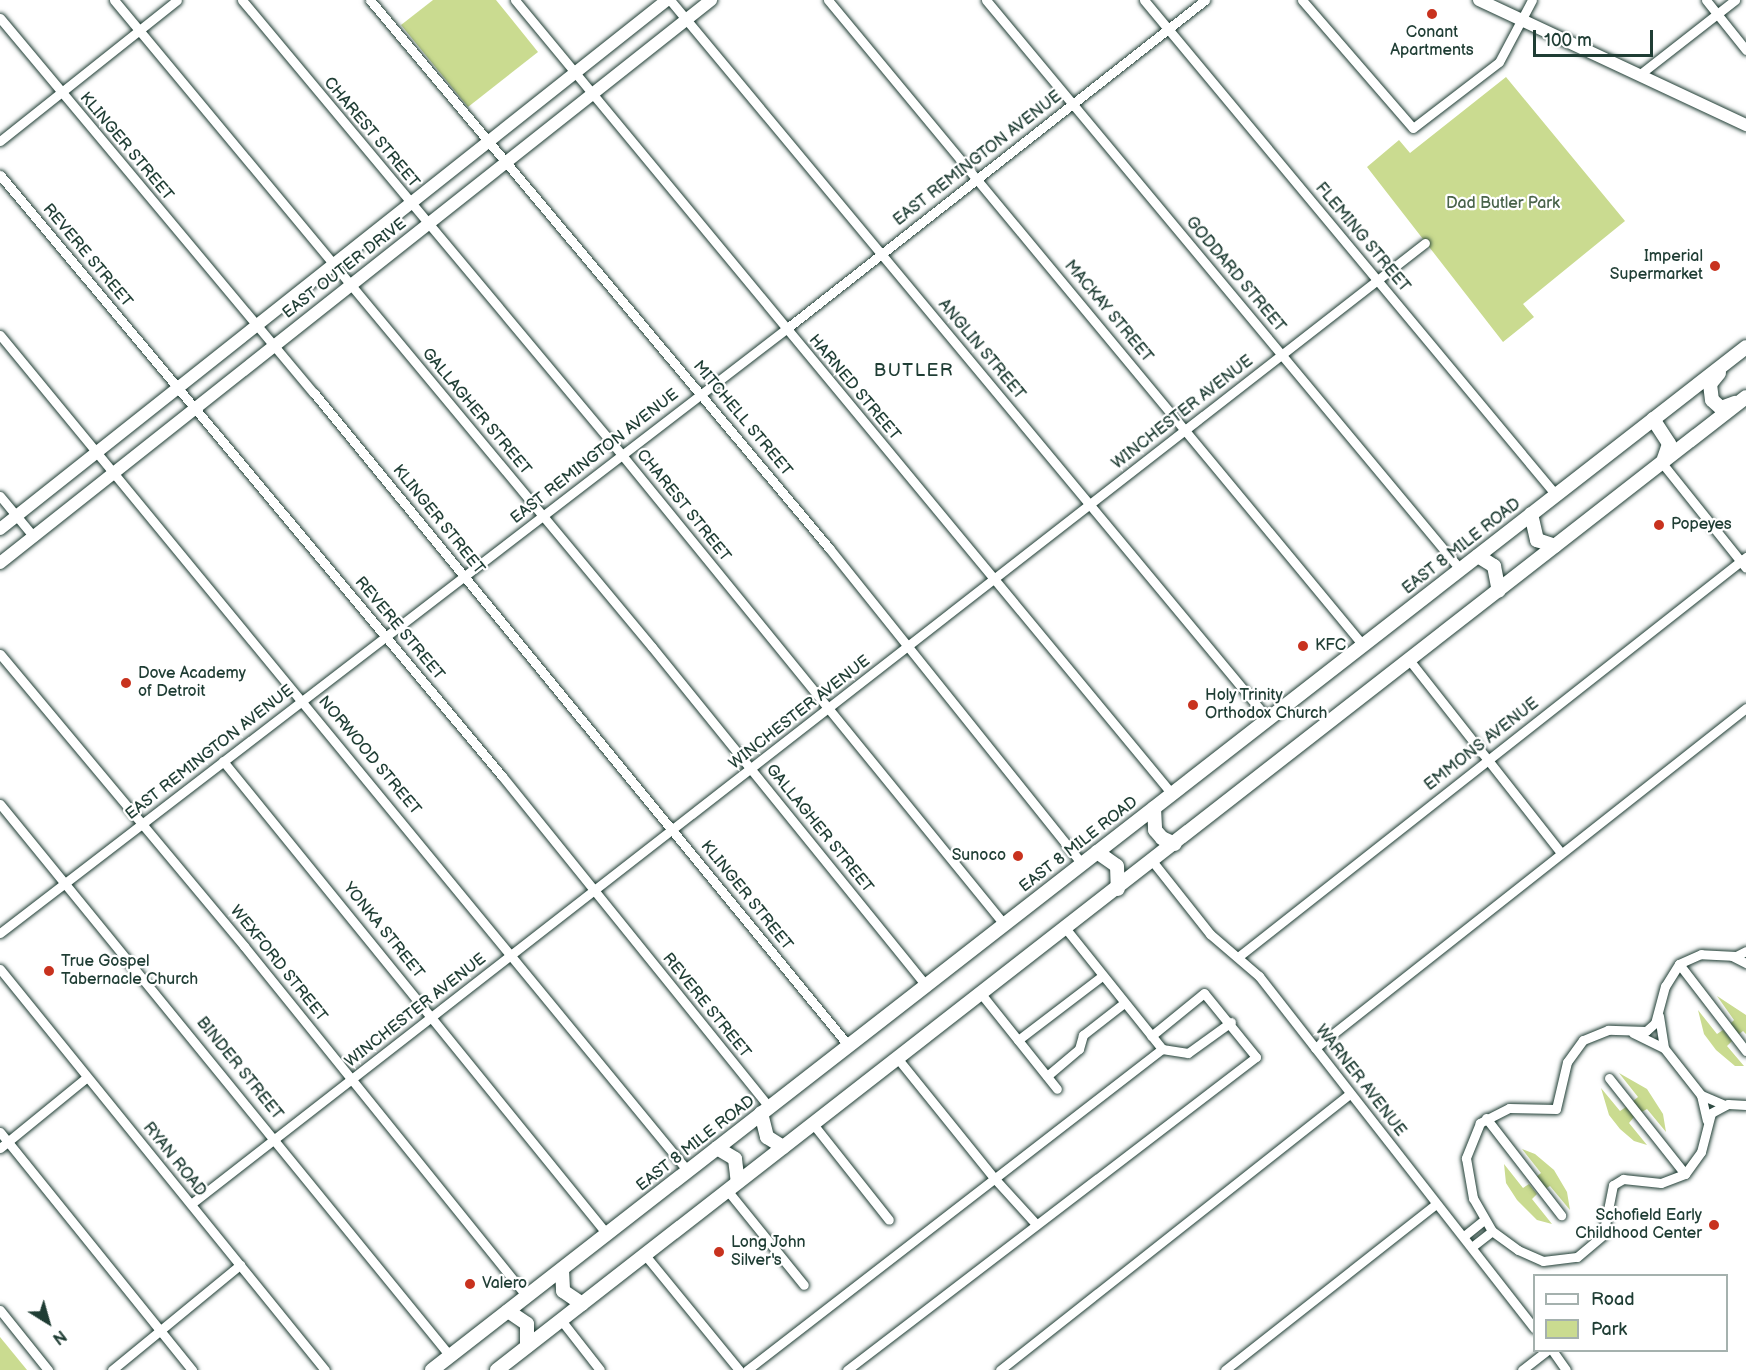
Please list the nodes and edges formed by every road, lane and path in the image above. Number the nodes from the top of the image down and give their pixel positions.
1 (114, 0) edge
2 (177, 0) edge
3 (242, 0) edge
4 (370, 0) edge
5 (515, 0) edge
6 (669, 0) edge
7 (711, 0) edge
8 (828, 0) edge
9 (986, 0) edge
10 (1144, 0) edge
11 (1205, 0) edge
12 (1302, 0) edge
13 (1479, 0) edge
14 (1532, 0) edge
15 (1706, 0) edge
16 (1735, 0) edge
17 (1718, 14) junction
18 (0, 18) edge
19 (686, 19) junction
20 (1521, 21) junction
21 (1168, 29) junction
22 (139, 30) junction
23 (1746, 50) edge
24 (574, 74) junction
25 (1639, 75) junction
26 (61, 92) junction
27 (591, 95) junction
28 (1073, 104) junction
29 (1746, 125) edge
30 (0, 141) edge
31 (488, 142) junction
32 (507, 161) junction
33 (0, 175) edge
34 (977, 179) junction
35 (410, 203) junction
36 (428, 224) junction
37 (1425, 243) dead end
38 (881, 254) junction
39 (332, 264) junction
40 (1377, 280) junction
41 (350, 285) junction
42 (255, 326) junction
43 (786, 329) junction
44 (0, 335) edge
45 (274, 346) junction
46 (1745, 348) edge
47 (1282, 355) junction
48 (177, 388) junction
49 (701, 394) junction
50 (1746, 397) edge
51 (195, 409) junction
52 (1653, 419) junction
53 (1186, 430) junction
54 (97, 452) junction
55 (622, 455) junction
56 (1662, 463) junction
57 (114, 473) junction
58 (1556, 495) junction
59 (0, 496) edge
60 (1090, 505) junction
61 (1531, 514) junction
62 (543, 515) junction
63 (16, 516) junction
64 (0, 529) edge
65 (34, 537) junction
66 (1555, 546) junction
67 (1478, 556) junction
68 (1744, 562) edge
69 (0, 564) edge
70 (1460, 569) junction
71 (464, 576) junction
72 (995, 580) junction
73 (1498, 591) junction
74 (386, 637) junction
75 (1364, 645) junction
76 (909, 647) junction
77 (0, 654) edge
78 (1410, 661) junction
79 (303, 700) junction
80 (1746, 708) edge
81 (830, 709) junction
82 (1268, 719) junction
83 (1487, 760) junction
84 (223, 761) junction
85 (752, 769) junction
86 (1172, 794) junction
87 (0, 804) edge
88 (1154, 808) junction
89 (143, 824) junction
90 (673, 830) junction
91 (1175, 844) junction
92 (1097, 852) junction
93 (1561, 853) junction
94 (1153, 862) junction
95 (1082, 864) junction
96 (66, 883) junction
97 (1118, 889) junction
98 (595, 891) junction
99 (1004, 924) junction
100 (1066, 929) junction
101 (0, 933) edge
102 (1746, 951) edge
103 (512, 955) junction
104 (1730, 955) junction
105 (1238, 957) junction
106 (1746, 963) edge
107 (1679, 964) junction
108 (0, 969) edge
109 (1102, 976) junction
110 (926, 985) junction
111 (982, 995) junction
112 (1124, 1003) junction
113 (433, 1016) junction
114 (1659, 1016) junction
115 (1231, 1022) junction
116 (1631, 1032) junction
117 (1150, 1036) junction
118 (1018, 1040) junction
119 (848, 1045) junction
120 (1315, 1048) junction
121 (1664, 1048) junction
122 (1162, 1049) junction
123 (1746, 1051) edge
124 (898, 1059) junction
125 (1047, 1076) junction
126 (87, 1077) junction
127 (1610, 1078) dead end
128 (353, 1080) junction
129 (1057, 1089) dead end
130 (1350, 1094) junction
131 (1701, 1095) junction
132 (1725, 1105) junction
133 (1746, 1106) edge
134 (765, 1110) junction
135 (1486, 1118) junction
136 (1707, 1120) junction
137 (813, 1124) junction
138 (0, 1132) edge
139 (276, 1139) junction
140 (4, 1145) edge
141 (783, 1147) junction
142 (717, 1148) junction
143 (688, 1171) junction
144 (1685, 1174) junction
145 (995, 1179) junction
146 (733, 1186) junction
147 (191, 1204) junction
148 (1436, 1204) junction
149 (1561, 1215) dead end
150 (889, 1220) dead end
151 (1484, 1220) junction
152 (1036, 1224) junction
153 (1492, 1231) junction
154 (607, 1234) junction
155 (1464, 1236) junction
156 (1473, 1246) junction
157 (645, 1255) junction
158 (240, 1265) junction
159 (562, 1270) junction
160 (804, 1285) dead end
161 (527, 1297) junction
162 (582, 1304) junction
163 (0, 1311) edge
164 (508, 1311) junction
165 (561, 1320) junction
166 (1533, 1327) edge
167 (160, 1330) junction
168 (527, 1346) junction
169 (1547, 1352) edge
170 (1552, 1352) edge
171 (450, 1356) junction
172 (48, 1370) edge
173 (112, 1370) edge
174 (192, 1370) edge
175 (326, 1370) edge
176 (432, 1370) edge
177 (497, 1370) edge
178 (600, 1370) edge
179 (739, 1370) edge
180 (747, 1370) edge
181 (847, 1370) edge
182 (1000, 1370) edge
183 (1225, 1370) edge
184 (1522, 1370) edge
185 (1566, 1370) edge

1 - 22 street, GALLAGHER STREET
2 - 22 street
3 - 35 street, CHAREST STREET
4 - 31 street, MITCHELL STREET
5 - 24 street, HARNED STREET
6 - 19 street, ANGLIN STREET
6 - 24 main road, EAST OUTER DRIVE
7 - 19 main road, EAST OUTER DRIVE
8 - 34 street, MACKAY STREET
9 - 28 street, GODDARD STREET
10 - 21 street, FLEMING STREET
11 - 21 street, EAST REMINGTON AVENUE
12 - 20 street
13 - 20 main road
14 - 20 street
15 - 17 street
16 - 17 street
17 - 23 street
17 - 25 street
18 - 26 street, KLINGER STREET
19 - 27 main road, EAST OUTER DRIVE
19 - 38 street, ANGLIN STREET
20 - 25 main road
21 - 28 street, EAST REMINGTON AVENUE
21 - 40 street, FLEMING STREET
22 - 26 street
22 - 39 street, GALLAGHER STREET
24 - 27 street, HARNED STREET
24 - 31 main road, EAST OUTER DRIVE
25 - 29 main road
26 - 30 street
26 - 42 street, KLINGER STREET
27 - 32 main road, EAST OUTER DRIVE
27 - 43 street, HARNED STREET
28 - 34 street, EAST REMINGTON AVENUE
28 - 47 street, GODDARD STREET
31 - 32 street, MITCHELL STREET
31 - 35 main road, EAST OUTER DRIVE
32 - 36 main road, EAST OUTER DRIVE
32 - 49 street, MITCHELL STREET
33 - 48 street, REVERE STREET
34 - 38 street, EAST REMINGTON AVENUE
34 - 53 street, MACKAY STREET
35 - 36 street, CHAREST STREET
35 - 39 main road, EAST OUTER DRIVE
36 - 41 main road, EAST OUTER DRIVE
36 - 55 street, CHAREST STREET
37 - 40 street, WINCHESTER AVENUE
38 - 43 street, EAST REMINGTON AVENUE
38 - 60 street, ANGLIN STREET
39 - 41 street, GALLAGHER STREET
39 - 42 main road, EAST OUTER DRIVE
40 - 47 street, WINCHESTER AVENUE
40 - 58 street, FLEMING STREET
41 - 45 main road, EAST OUTER DRIVE
41 - 62 street, GALLAGHER STREET
42 - 45 street, KLINGER STREET
42 - 48 main road, EAST OUTER DRIVE
43 - 49 street, EAST REMINGTON AVENUE
43 - 72 street, HARNED STREET
44 - 54 street, NORWOOD STREET
45 - 51 main road, EAST OUTER DRIVE
45 - 71 street, KLINGER STREET
46 - 50 highway
46 - 52 highway, EAST 8 MILE ROAD
47 - 53 street, WINCHESTER AVENUE
47 - 70 street, GODDARD STREET
48 - 51 street, REVERE STREET
48 - 54 main road, EAST OUTER DRIVE
49 - 55 street, EAST REMINGTON AVENUE
49 - 76 street, MITCHELL STREET
50 - 56 highway
51 - 57 main road, EAST OUTER DRIVE
51 - 74 street, REVERE STREET
52 - 56 highway
52 - 58 highway, EAST 8 MILE ROAD
53 - 60 street, WINCHESTER AVENUE
53 - 75 street, MACKAY STREET
54 - 57 street, NORWOOD STREET
54 - 63 main road, EAST OUTER DRIVE
55 - 62 street, EAST REMINGTON AVENUE
55 - 81 street, CHAREST STREET
56 - 66 highway
56 - 68 street
57 - 65 main road, EAST OUTER DRIVE
57 - 79 street, NORWOOD STREET
58 - 61 highway, EAST 8 MILE ROAD
59 - 63 street
60 - 72 street, WINCHESTER AVENUE
60 - 82 street, ANGLIN STREET
61 - 66 highway
61 - 67 highway, EAST 8 MILE ROAD
62 - 71 street, EAST REMINGTON AVENUE
62 - 85 street, GALLAGHER STREET
63 - 64 main road, EAST OUTER DRIVE
63 - 65 street
65 - 69 main road, EAST OUTER DRIVE
66 - 73 highway
67 - 70 highway, EAST 8 MILE ROAD
67 - 73 highway
68 - 83 street, EMMONS AVENUE
70 - 75 highway, EAST 8 MILE ROAD
71 - 74 street, EAST REMINGTON AVENUE
71 - 90 street, KLINGER STREET
72 - 76 street, WINCHESTER AVENUE
72 - 86 street, HARNED STREET
73 - 78 highway
74 - 79 street, EAST REMINGTON AVENUE
74 - 98 street, REVERE STREET
75 - 82 highway, EAST 8 MILE ROAD
76 - 81 street, WINCHESTER AVENUE
76 - 95 street, MITCHELL STREET
77 - 89 street, WEXFORD STREET
78 - 83 street
78 - 91 highway
79 - 84 street, EAST REMINGTON AVENUE
79 - 103 street, NORWOOD STREET
80 - 93 street
81 - 85 street, WINCHESTER AVENUE
81 - 99 street, CHAREST STREET
82 - 86 highway, EAST 8 MILE ROAD
83 - 93 street
83 - 105 street, EMMONS AVENUE
84 - 89 street, EAST REMINGTON AVENUE
84 - 113 street, YONKA STREET
85 - 90 street, WINCHESTER AVENUE
85 - 110 street, GALLAGHER STREET
86 - 88 highway, EAST 8 MILE ROAD
87 - 96 street, BINDER STREET
88 - 91 highway
88 - 92 highway, EAST 8 MILE ROAD
89 - 96 street, EAST REMINGTON AVENUE
89 - 128 street, WEXFORD STREET
90 - 98 street, WINCHESTER AVENUE
90 - 119 street, KLINGER STREET
91 - 94 highway
92 - 95 highway, EAST 8 MILE ROAD
92 - 97 highway
93 - 120 street
94 - 97 highway
94 - 105 street, WARNER AVENUE
95 - 99 highway, EAST 8 MILE ROAD
96 - 101 street, EAST REMINGTON AVENUE
96 - 139 street, BINDER STREET
97 - 100 highway
98 - 103 street, WINCHESTER AVENUE
98 - 134 street, REVERE STREET
99 - 110 highway, EAST 8 MILE ROAD
100 - 109 street
100 - 111 highway
102 - 104 street
103 - 113 street, WINCHESTER AVENUE
103 - 143 street, NORWOOD STREET
104 - 106 street
104 - 107 street
105 - 120 street, WARNER AVENUE
107 - 114 street
107 - 123 street
108 - 126 street, RYAN ROAD
109 - 112 street
109 - 118 street
110 - 119 highway, EAST 8 MILE ROAD
111 - 118 street
111 - 124 highway
112 - 117 street
112 - 125 street
113 - 128 street, WINCHESTER AVENUE
113 - 154 street, YONKA STREET
114 - 116 street
114 - 121 street
115 - 117 street
115 - 122 street
115 - 152 street
116 - 121 street
116 - 135 street
117 - 122 street
118 - 125 street
119 - 134 highway, EAST 8 MILE ROAD
120 - 130 street, WARNER AVENUE
121 - 131 street
122 - 145 street
124 - 137 highway
124 - 145 street
125 - 129 street
126 - 140 street
126 - 147 street, RYAN ROAD
127 - 144 street
128 - 139 street, WINCHESTER AVENUE
128 - 161 street, WEXFORD STREET
130 - 148 street, WARNER AVENUE
130 - 182 street
131 - 132 street
131 - 136 street
132 - 133 street
132 - 136 street
134 - 141 highway
134 - 142 highway, EAST 8 MILE ROAD
135 - 149 street
135 - 151 street
136 - 144 street
137 - 141 highway
137 - 150 street
138 - 140 street
139 - 147 street, WINCHESTER AVENUE
139 - 171 street, BINDER STREET
140 - 167 street
141 - 146 highway
142 - 143 highway, EAST 8 MILE ROAD
142 - 146 highway
143 - 154 highway, EAST 8 MILE ROAD
144 - 153 street
145 - 152 street
145 - 180 street
146 - 157 highway
146 - 160 street
147 - 158 street, RYAN ROAD
148 - 155 street, WARNER AVENUE
148 - 183 street
151 - 153 street
151 - 155 street
152 - 181 street
153 - 156 street
154 - 159 highway, EAST 8 MILE ROAD
155 - 156 street, WARNER AVENUE
156 - 166 street, WARNER AVENUE
157 - 162 highway
157 - 179 street
158 - 167 street
158 - 175 street, RYAN ROAD
159 - 161 highway, EAST 8 MILE ROAD
159 - 162 highway
161 - 164 highway, EAST 8 MILE ROAD
162 - 165 highway
163 - 172 street
164 - 168 highway
164 - 171 highway, EAST 8 MILE ROAD
165 - 168 highway
165 - 178 street
167 - 173 street
167 - 174 street
168 - 177 highway
169 - 184 street
170 - 185 street
171 - 176 highway, EAST 8 MILE ROAD

